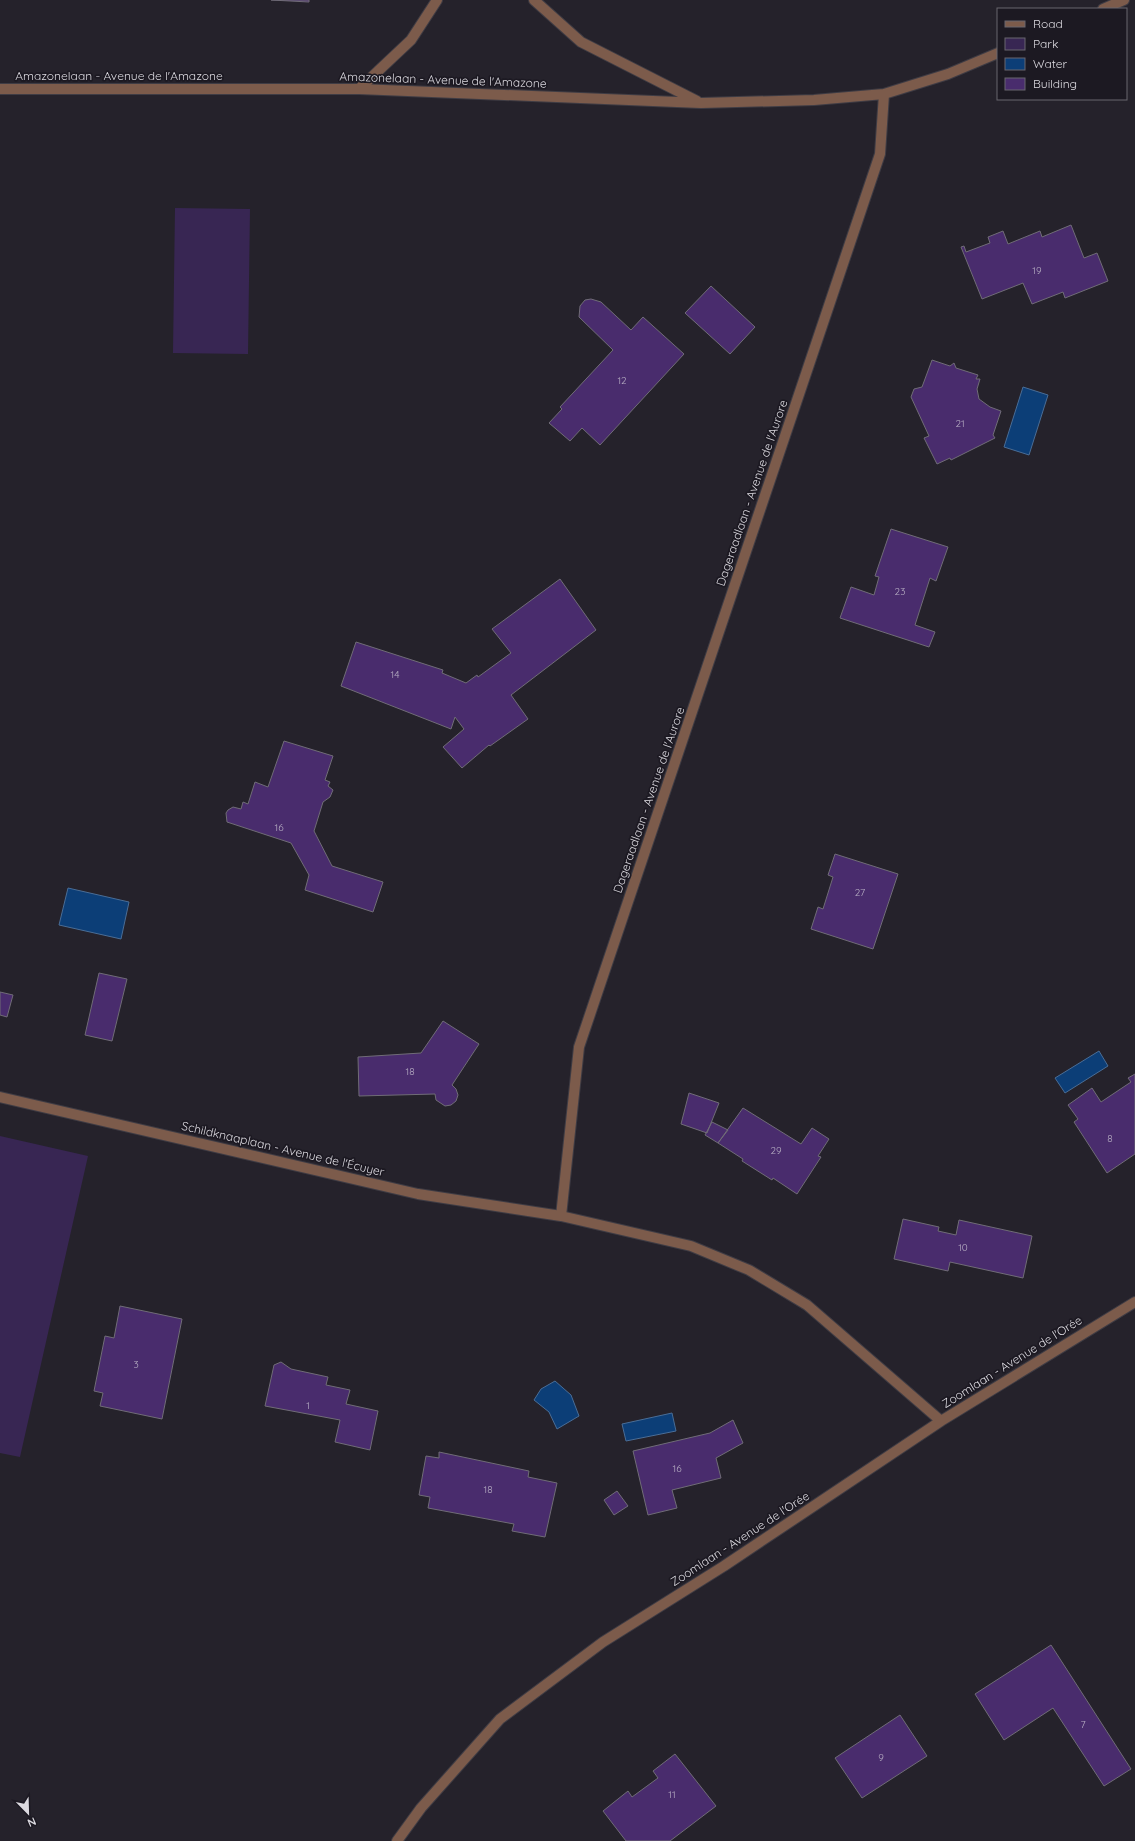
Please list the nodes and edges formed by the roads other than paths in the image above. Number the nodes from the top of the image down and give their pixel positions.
1 (437, 0) edge
2 (534, 0) edge
3 (1124, 0) edge
4 (1105, 8) edge
5 (997, 53) edge
6 (0, 89) edge
7 (359, 89) junction
8 (884, 94) junction
9 (701, 103) junction
10 (0, 1097) edge
11 (561, 1216) junction
12 (1135, 1302) edge
13 (941, 1421) junction
14 (397, 1841) edge

1 - 7 street
2 - 9 street
3 - 4 street
5 - 8 street
6 - 7 street, Amazonelaan - Avenue de l'Amazone
7 - 9 street, Amazonelaan - Avenue de l'Amazone
8 - 9 street, Amazonelaan - Avenue de l'Amazone
8 - 11 street, Dageraadlaan - Avenue de l'Aurore
10 - 11 street, Schildknaaplaan - Avenue de l'Écuyer
11 - 13 street
12 - 13 street, Zoomlaan - Avenue de l'Orée
13 - 14 street, Zoomlaan - Avenue de l'Orée

